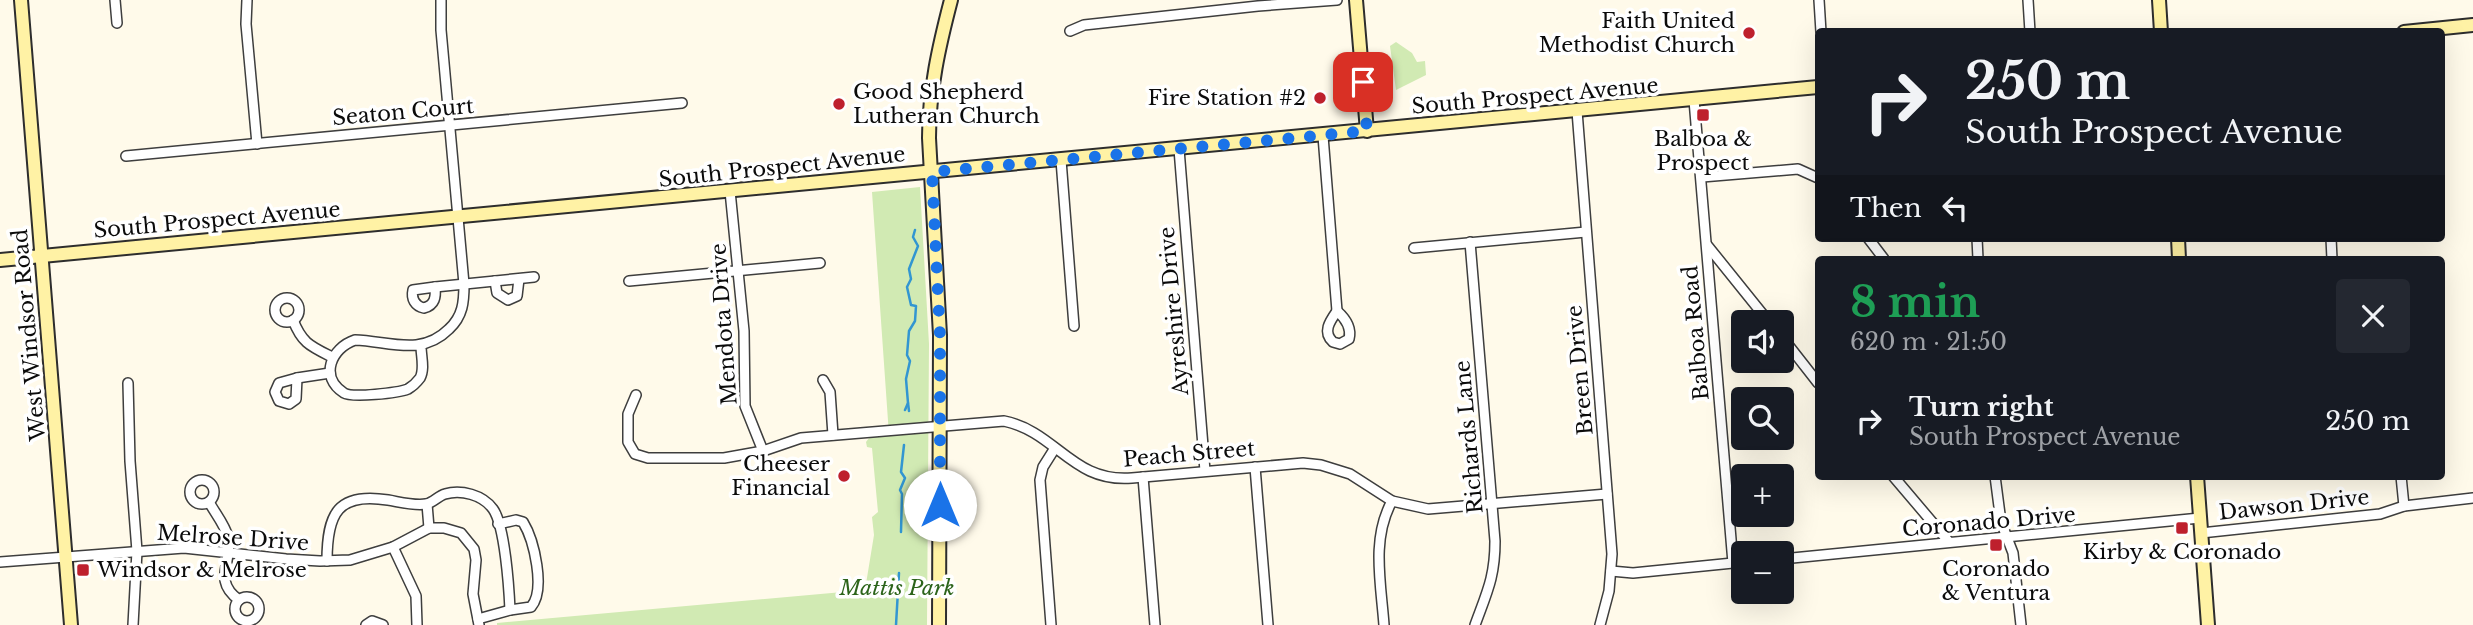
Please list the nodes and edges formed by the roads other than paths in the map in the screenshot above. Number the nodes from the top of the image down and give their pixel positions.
1 (21, 0) edge
2 (116, 0) edge
3 (247, 0) edge
4 (440, 0) edge
5 (951, 0) edge
6 (1336, 0) edge
7 (1356, 0) edge
8 (1819, 0) edge
9 (2028, 0) edge
10 (2159, 0) edge
11 (117, 23) dead end
12 (2473, 25) edge
13 (1822, 28) edge
14 (2030, 28) edge
15 (2161, 28) edge
16 (2443, 28) edge
17 (1070, 31) dead end
18 (1815, 88) edge
19 (1694, 100) junction
20 (682, 103) dead end
21 (1577, 111) junction
22 (450, 126) junction
23 (1367, 131) junction
24 (1323, 136) junction
25 (257, 144) junction
26 (1179, 149) junction
27 (126, 156) dead end
28 (1061, 160) junction
29 (932, 172) junction
30 (1702, 177) junction
31 (1815, 177) edge
32 (730, 191) junction
33 (459, 216) junction
34 (1586, 232) junction
35 (1470, 242) junction
36 (1871, 242) edge
37 (1707, 246) junction
38 (1413, 248) dead end
39 (42, 255) junction
40 (1882, 256) edge
41 (0, 260) edge
42 (820, 263) dead end
43 (739, 271) junction
44 (534, 277) dead end
45 (519, 279) junction
46 (495, 281) junction
47 (629, 281) dead end
48 (464, 284) junction
49 (435, 287) dead end
50 (1759, 310) edge
51 (1337, 311) dead end
52 (293, 320) dead end
53 (1074, 326) dead end
54 (421, 346) junction
55 (1794, 352) edge
56 (332, 357) junction
57 (330, 373) junction
58 (296, 379) dead end
59 (1815, 379) edge
60 (823, 380) dead end
61 (128, 383) dead end
62 (636, 395) dead end
63 (941, 425) junction
64 (833, 435) junction
65 (1055, 448) junction
66 (763, 451) junction
67 (1255, 467) junction
68 (1205, 471) junction
69 (1143, 477) junction
70 (1896, 480) edge
71 (1996, 480) edge
72 (2197, 480) edge
73 (2401, 480) edge
74 (1607, 494) junction
75 (2473, 498) edge
76 (1392, 501) junction
77 (209, 502) dead end
78 (427, 504) junction
79 (1492, 504) junction
80 (2404, 506) junction
81 (2200, 518) junction
82 (498, 524) junction
83 (429, 528) junction
84 (2201, 533) junction
85 (2006, 537) junction
86 (1736, 541) edge
87 (1949, 542) junction
88 (393, 547) junction
89 (137, 551) junction
90 (228, 552) junction
91 (66, 557) junction
92 (1794, 558) edge
93 (327, 561) junction
94 (0, 562) edge
95 (1731, 564) edge
96 (1611, 571) junction
97 (239, 600) dead end
98 (510, 610) junction
99 (478, 622) edge
100 (71, 625) edge
101 (132, 625) edge
102 (366, 625) edge
103 (383, 625) edge
104 (417, 625) edge
105 (939, 625) edge
106 (1051, 625) edge
107 (1155, 625) edge
108 (1268, 625) edge
109 (1384, 625) edge
110 (1475, 625) edge
111 (1600, 625) edge
112 (2021, 625) edge
113 (2208, 625) edge

1 - 39 main road, West Windsor Road
2 - 11 street
3 - 25 street
4 - 22 street
5 - 29 main road
6 - 17 street
7 - 23 main road
8 - 13 street
9 - 14 street
10 - 15 main road
12 - 16 main road
18 - 19 main road, South Prospect Avenue
19 - 21 main road, South Prospect Avenue
19 - 30 street, Balboa Road
20 - 22 street, Seaton Court
21 - 23 main road, South Prospect Avenue
21 - 34 street, Breen Drive
22 - 25 street, Seaton Court
22 - 33 street
23 - 24 main road, South Prospect Avenue
24 - 26 main road, South Prospect Avenue
24 - 51 street
25 - 27 street, Seaton Court
26 - 28 main road, South Prospect Avenue
26 - 68 street, Ayreshire Drive
28 - 29 main road, South Prospect Avenue
28 - 53 street
29 - 32 main road, South Prospect Avenue
29 - 63 main road
30 - 31 street
30 - 37 street, Balboa Road
32 - 33 main road, South Prospect Avenue
32 - 43 street, Mendota Drive
33 - 39 main road, South Prospect Avenue
33 - 48 street
34 - 35 street
34 - 74 street, Breen Drive
35 - 38 street
35 - 79 street, Richards Lane
36 - 40 street
37 - 50 street
37 - 86 street, Balboa Road
39 - 41 main road, South Prospect Avenue
39 - 91 main road, West Windsor Road
42 - 43 street
43 - 47 street
43 - 66 street, Mendota Drive
44 - 45 street
45 - 46 street
45 - 46 street
46 - 48 street
48 - 49 street
48 - 54 street
52 - 56 street
54 - 56 street
54 - 57 street
55 - 59 street
56 - 57 street
57 - 58 street
60 - 64 street
61 - 89 street
62 - 66 street, Peach Street
63 - 64 street, Peach Street
63 - 65 street, Peach Street
63 - 105 main road
64 - 66 street, Peach Street
65 - 69 street, Peach Street
65 - 106 street
67 - 68 street, Peach Street
67 - 76 street, Peach Street
67 - 108 street
68 - 69 street, Peach Street
69 - 107 street
70 - 87 street
71 - 85 street
72 - 81 main road
73 - 80 street
74 - 79 street, Peach Street
74 - 96 street, Breen Drive
75 - 80 street, Dawson Drive
76 - 79 street, Peach Street
76 - 109 street
77 - 90 street
78 - 82 street, Melrose Drive
78 - 83 street
78 - 93 street, Melrose Drive
79 - 110 street, Richards Lane
80 - 84 street, Dawson Drive
81 - 84 main road
81 - 85 street, Coronado Drive
82 - 98 street, Melrose Drive
82 - 98 street
83 - 88 street, Melrose Drive
83 - 99 street
84 - 113 main road
85 - 87 street, Coronado Drive
85 - 112 street
87 - 92 street, Coronado Drive
88 - 93 street, Melrose Drive
88 - 104 street
89 - 90 street, Melrose Drive
89 - 91 street, Melrose Drive
89 - 101 street
90 - 93 street, Melrose Drive
90 - 97 street
91 - 94 street
91 - 100 main road, West Windsor Road
95 - 96 street
96 - 111 street, Breen Drive
98 - 99 street
102 - 103 street

